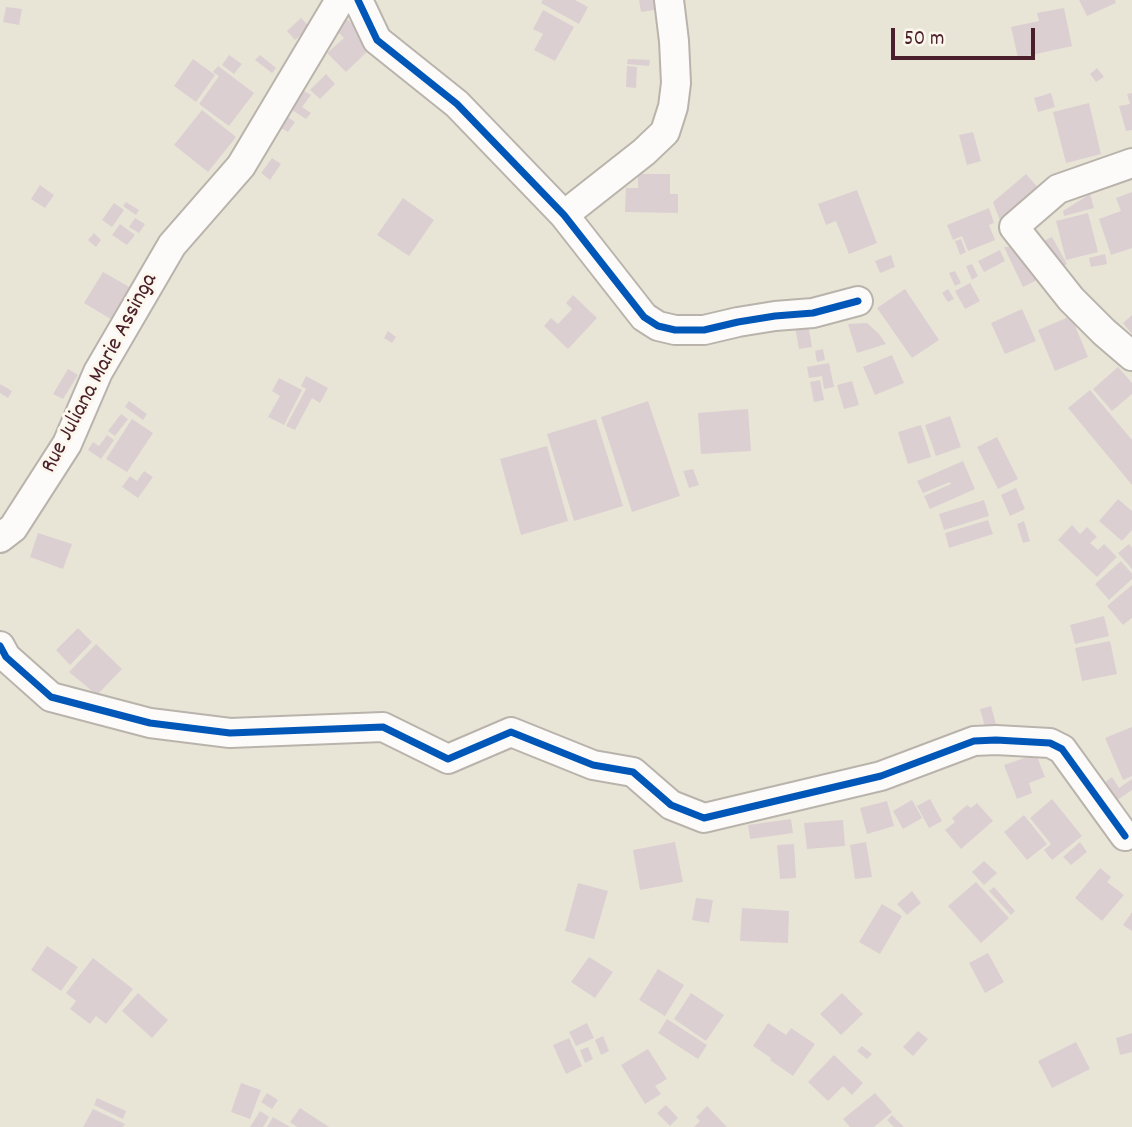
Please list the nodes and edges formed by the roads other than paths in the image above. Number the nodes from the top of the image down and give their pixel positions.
1 (340, 0) edge
2 (358, 0) edge
3 (669, 0) edge
4 (1132, 163) edge
5 (564, 215) junction
6 (858, 302) dead end
7 (1132, 356) edge
8 (0, 538) edge
9 (0, 646) edge
10 (1125, 836) dead end

1 - 8 street, Rue Juliana Marie Assinga
2 - 5 street
3 - 5 street
4 - 7 street
5 - 6 street
9 - 10 street

